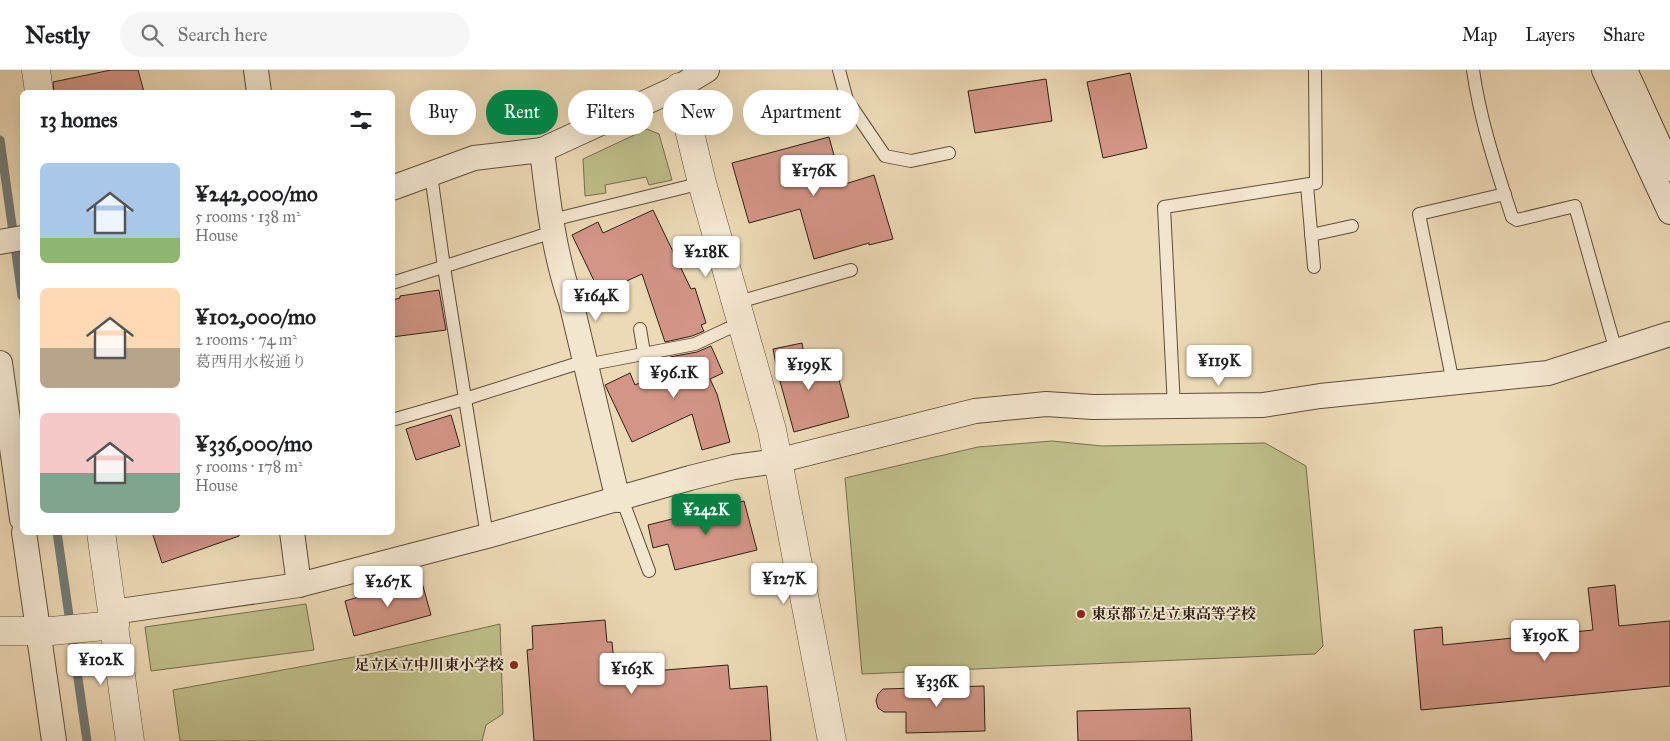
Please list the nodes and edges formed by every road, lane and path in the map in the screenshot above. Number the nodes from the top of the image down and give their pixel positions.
1 (36, 70) edge
2 (256, 70) edge
3 (707, 70) edge
4 (839, 70) edge
5 (1314, 70) edge
6 (1473, 70) edge
7 (1604, 70) edge
8 (1625, 70) edge
9 (677, 78) edge
10 (39, 90) edge
11 (259, 90) edge
12 (542, 150) junction
13 (949, 153) dead end
14 (1670, 169) edge
15 (431, 175) junction
16 (702, 183) junction
17 (1307, 185) junction
18 (395, 187) edge
19 (1505, 194) junction
20 (1670, 212) edge
21 (552, 226) junction
22 (1352, 226) dead end
23 (1311, 235) junction
24 (20, 238) edge
25 (0, 242) edge
26 (444, 267) junction
27 (1314, 268) dead end
28 (851, 270) dead end
29 (395, 282) edge
30 (738, 314) junction
31 (640, 330) dead end
32 (1670, 334) edge
33 (1616, 351) junction
34 (644, 353) junction
35 (0, 363) edge
36 (586, 363) junction
37 (1453, 383) junction
38 (465, 399) junction
39 (1174, 407) junction
40 (395, 419) edge
41 (777, 461) junction
42 (620, 499) junction
43 (20, 505) edge
44 (25, 535) edge
45 (101, 535) edge
46 (292, 535) edge
47 (487, 536) junction
48 (649, 572) dead end
49 (299, 585) junction
50 (107, 621) junction
51 (0, 631) edge
52 (45, 631) junction
53 (54, 741) edge
54 (130, 741) edge
55 (832, 741) edge

1 - 10 street
2 - 11 street
3 - 9 street
4 - 13 lane
5 - 17 lane
6 - 19 lane
7 - 20 street
8 - 14 street
9 - 12 street
9 - 16 street
12 - 15 street
12 - 21 street
15 - 18 street
15 - 26 lane
16 - 21 lane
16 - 30 street
17 - 23 lane
17 - 39 lane
19 - 33 lane
19 - 37 lane
21 - 26 lane
21 - 36 street
22 - 23 lane
23 - 27 lane
24 - 25 street
26 - 29 lane
26 - 38 lane
28 - 30 lane
30 - 34 lane
30 - 41 street
31 - 34 lane
32 - 33 street
33 - 37 street
34 - 36 lane
35 - 43 street
36 - 38 lane
36 - 42 street
37 - 39 street
38 - 40 lane
38 - 47 lane
39 - 41 street
41 - 42 street
41 - 55 street
42 - 47 street
42 - 48 lane
44 - 52 street
45 - 50 street
46 - 49 street
47 - 49 street
49 - 50 street
50 - 52 street
50 - 54 street
51 - 52 street
52 - 53 street

